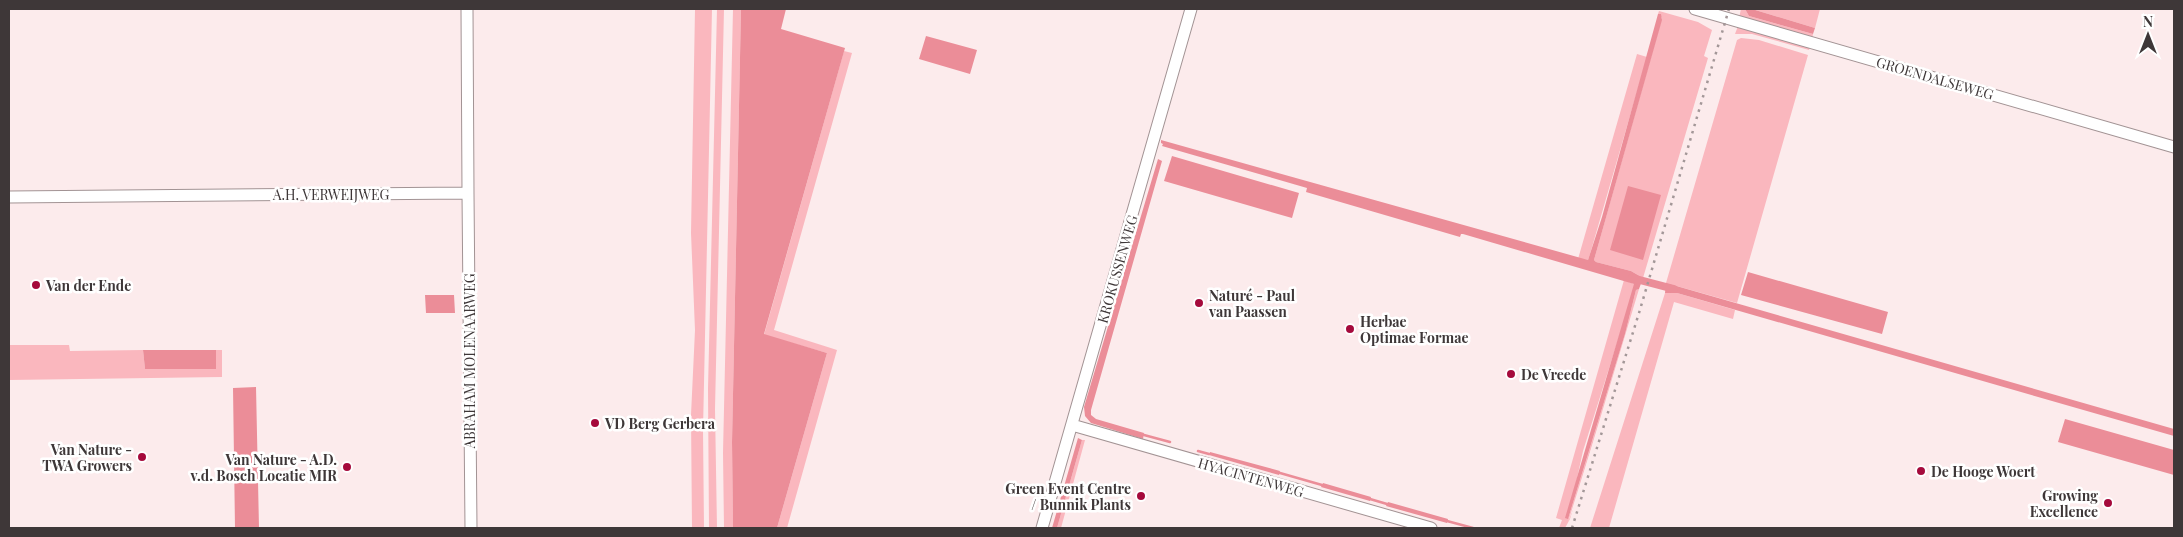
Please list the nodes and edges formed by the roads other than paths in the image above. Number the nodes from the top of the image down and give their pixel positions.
1 (466, 9) edge
2 (1191, 9) edge
3 (1695, 9) edge
4 (2174, 147) edge
5 (468, 193) junction
6 (9, 197) edge
7 (1072, 425) junction
8 (471, 528) edge
9 (1042, 528) edge
10 (1430, 528) edge

1 - 5 street
2 - 7 street, KROKUSSENWEG
3 - 4 street, GROENDALSEWEG
5 - 6 street, A.H. VERWEIJWEG
5 - 8 street, ABRAHAM MOLENAARWEG
7 - 9 street, KROKUSSENWEG
7 - 10 street, HYACINTENWEG

